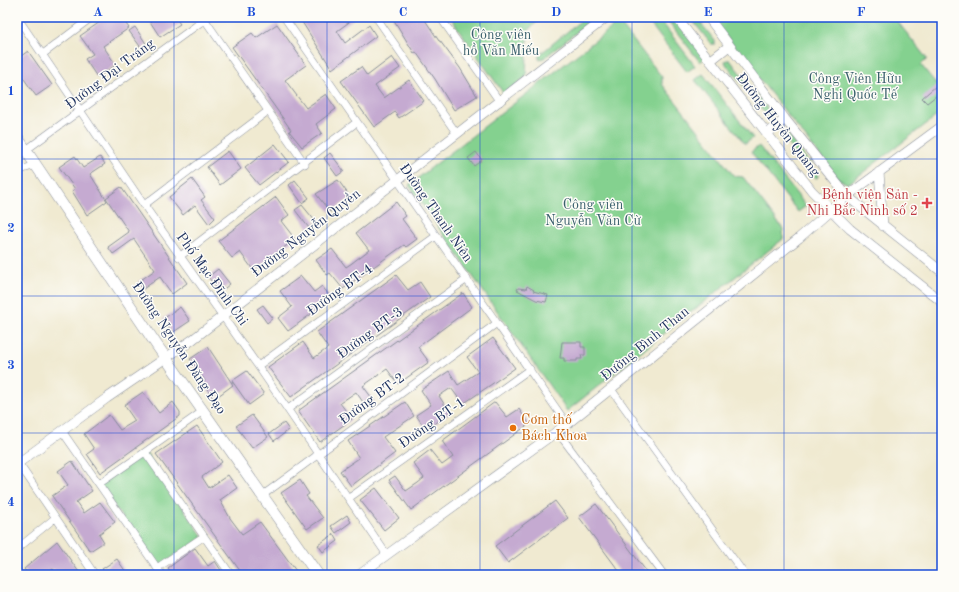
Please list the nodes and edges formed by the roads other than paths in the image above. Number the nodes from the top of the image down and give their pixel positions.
1 (17, 17) edge
2 (92, 17) edge
3 (284, 17) edge
4 (376, 17) edge
5 (440, 17) edge
6 (607, 17) edge
7 (676, 17) edge
8 (708, 17) edge
9 (206, 18) edge
10 (729, 46) junction
11 (43, 54) junction
12 (710, 61) junction
13 (500, 102) junction
14 (82, 111) junction
15 (268, 111) junction
16 (785, 119) junction
17 (357, 122) junction
18 (942, 126) edge
19 (768, 133) junction
20 (457, 134) junction
21 (17, 137) edge
22 (26, 150) junction
23 (305, 164) junction
24 (36, 165) junction
25 (17, 171) edge
26 (879, 172) junction
27 (397, 180) junction
28 (847, 196) junction
29 (144, 205) junction
30 (830, 211) junction
31 (882, 226) junction
32 (436, 236) junction
33 (179, 257) junction
34 (942, 272) edge
35 (467, 279) junction
36 (942, 301) edge
37 (222, 316) junction
38 (497, 323) junction
39 (165, 358) junction
40 (258, 366) junction
41 (530, 369) junction
42 (611, 389) junction
43 (288, 409) junction
44 (203, 411) junction
45 (567, 424) junction
46 (62, 431) junction
47 (557, 431) junction
48 (145, 452) junction
49 (319, 454) junction
50 (17, 463) edge
51 (99, 484) junction
52 (263, 495) junction
53 (348, 498) junction
54 (55, 518) junction
55 (203, 536) junction
56 (17, 549) edge
57 (387, 555) junction
58 (158, 568) junction
59 (17, 570) edge
60 (20, 575) edge
61 (95, 575) edge
62 (162, 575) edge
63 (231, 575) edge
64 (318, 575) edge
65 (359, 575) edge
66 (664, 575) edge
67 (744, 575) edge

1 - 11 street, Phố Mạc Đĩnh Chi
2 - 11 street
3 - 17 street, Đường Thanh Niên
4 - 20 street
5 - 13 street
6 - 13 street, Đường Nguyễn Quyền
7 - 12 street, Đường Huyền Quang
8 - 10 street, Đường Huyền Quang
9 - 14 street, Đường Đại Tráng
9 - 15 street
10 - 12 street
10 - 16 street, Đường Huyền Quang
11 - 14 street, Phố Mạc Đĩnh Chi
12 - 19 street, Đường Huyền Quang
13 - 20 street, Đường Nguyễn Quyền
14 - 22 street, Đường Đại Tráng
14 - 29 street, Phố Mạc Đĩnh Chi
15 - 23 street
15 - 29 street
16 - 19 street
16 - 28 street, Đường Huyền Quang
17 - 23 street
17 - 27 street, Đường Thanh Niên
18 - 26 street, Đường Bình Than
19 - 30 street, Đường Huyền Quang
20 - 27 street, Đường Nguyễn Quyền
21 - 22 main road, Đường Nguyễn Đăng Đạo
22 - 24 main road, Đường Nguyễn Đăng Đạo
23 - 33 street
24 - 25 street
24 - 39 main road, Đường Nguyễn Đăng Đạo
26 - 28 street, Đường Bình Than
26 - 31 street
27 - 32 street, Đường Thanh Niên
27 - 37 street, Đường Nguyễn Quyền
28 - 30 street, Đường Bình Than
28 - 31 street, Đường Huyền Quang
29 - 33 street, Phố Mạc Đĩnh Chi
30 - 36 street, Đường Huyền Quang
30 - 42 street, Đường Bình Than
31 - 34 street, Đường Huyền Quang
32 - 35 street, Đường Thanh Niên
32 - 40 street, Đường BT-4
33 - 37 street, Phố Mạc Đĩnh Chi
35 - 38 street, Đường Thanh Niên
35 - 43 street, Đường BT-3
37 - 39 street, Đường Nguyễn Quyền
37 - 40 street, Phố Mạc Đĩnh Chi
38 - 41 street, Đường Thanh Niên
38 - 49 street, Đường BT-2
39 - 44 main road, Đường Nguyễn Đăng Đạo
39 - 46 street, Đường Nguyễn Quyền
40 - 43 street, Phố Mạc Đĩnh Chi
41 - 45 street, Đường Thanh Niên
41 - 53 street, Đường BT-1
42 - 45 street, Đường Bình Than
42 - 67 street
43 - 49 street, Phố Mạc Đĩnh Chi
44 - 48 street
44 - 52 main road, Đường Nguyễn Đăng Đạo
45 - 47 street, Đường Bình Than
46 - 50 street, Đường Nguyễn Quyền
46 - 51 street
47 - 57 street, Đường Bình Than
47 - 66 street
48 - 51 street
48 - 55 street
49 - 52 street, Đường BT-2
49 - 53 street, Phố Mạc Đĩnh Chi
50 - 54 street
51 - 58 street
52 - 64 main road, Đường Nguyễn Đăng Đạo
53 - 57 street, Phố Mạc Đĩnh Chi
54 - 56 street
54 - 61 street
55 - 58 street
55 - 63 street
57 - 65 street, Đường Bình Than
58 - 62 street
59 - 60 street

